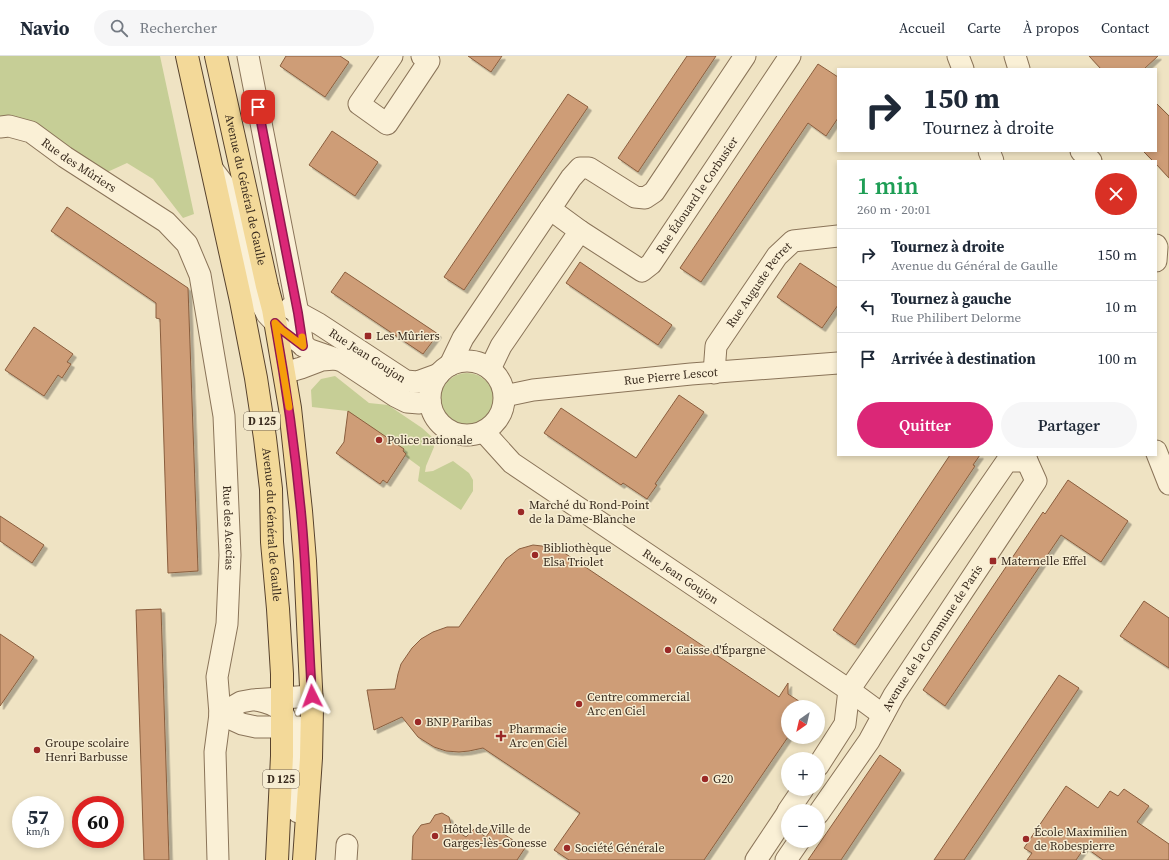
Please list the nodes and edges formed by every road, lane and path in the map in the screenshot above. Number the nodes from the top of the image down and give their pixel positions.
1 (187, 56) edge
2 (216, 56) edge
3 (248, 56) edge
4 (392, 56) edge
5 (422, 56) edge
6 (744, 56) edge
7 (790, 56) edge
8 (958, 56) edge
9 (1015, 56) edge
10 (963, 68) edge
11 (1019, 68) edge
12 (0, 127) edge
13 (1082, 152) edge
14 (1089, 160) edge
15 (213, 170) junction
16 (550, 209) junction
17 (154, 214) joint
18 (580, 231) junction
19 (837, 236) edge
20 (280, 313) junction
21 (303, 346) joint
22 (251, 353) junction
23 (335, 358) junction
24 (837, 363) edge
25 (445, 369) junction
26 (490, 369) junction
27 (714, 372) junction
28 (284, 373) junction
29 (504, 396) junction
30 (430, 401) junction
31 (484, 432) junction
32 (1157, 453) edge
33 (1029, 458) edge
34 (1169, 484) edge
35 (849, 690) junction
36 (312, 696) junction
37 (220, 714) junction
38 (883, 715) junction
39 (284, 716) junction
40 (312, 727) junction
41 (825, 755) edge
42 (825, 804) edge
43 (781, 822) edge
44 (794, 848) edge
45 (218, 860) edge
46 (277, 860) edge
47 (300, 860) edge
48 (304, 860) edge
49 (756, 860) edge
50 (786, 860) edge

1 - 15 main road, Avenue du Général de Gaulle / D 125
2 - 20 main road, Avenue du Général de Gaulle / D 125
3 - 20 street
4 - 5 street
6 - 16 street
7 - 18 street, Rue Édouard le Corbusier
8 - 10 street
9 - 11 street
12 - 17 street, Rue des Mûriers
13 - 14 street
15 - 20 street, Avenue du Général de Gaulle
15 - 22 main road, Avenue du Général de Gaulle / D 125
16 - 18 street, Rue Édouard le Corbusier
16 - 25 street
17 - 37 street, Rue des Acacias
18 - 26 street
19 - 27 street, Rue Auguste Perret
20 - 21 street, Avenue du Général de Gaulle
20 - 22 street
20 - 25 street, Rue Jean Goujon
20 - 28 main road, Avenue du Général de Gaulle / D 125
21 - 23 street, Rue Jean Goujon
22 - 39 main road, Avenue du Général de Gaulle / D 125
23 - 28 street
23 - 30 street, Rue Jean Goujon
24 - 27 street, Rue Pierre Lescot
25 - 26 street
25 - 30 street
26 - 29 street
27 - 29 street, Rue Pierre Lescot
28 - 36 main road, Avenue du Général de Gaulle / D 125
29 - 31 street
30 - 31 street
31 - 35 street, Rue Jean Goujon
32 - 34 street
33 - 35 street, Avenue de la Commune de Paris
33 - 38 street, Avenue de la Commune de Paris
35 - 38 street, Rue Jean Goujon
35 - 41 street, Avenue de la Commune de Paris
36 - 39 street
36 - 40 main road, Avenue du Général de Gaulle / D 125
37 - 39 street
37 - 39 street
37 - 45 street, Rue des Acacias
38 - 42 street, Avenue de la Commune de Paris
39 - 40 street
39 - 46 main road, Avenue du Général de Gaulle / D 125
39 - 47 street
40 - 48 main road, Avenue du Général de Gaulle / D 125
43 - 49 street
44 - 50 street

